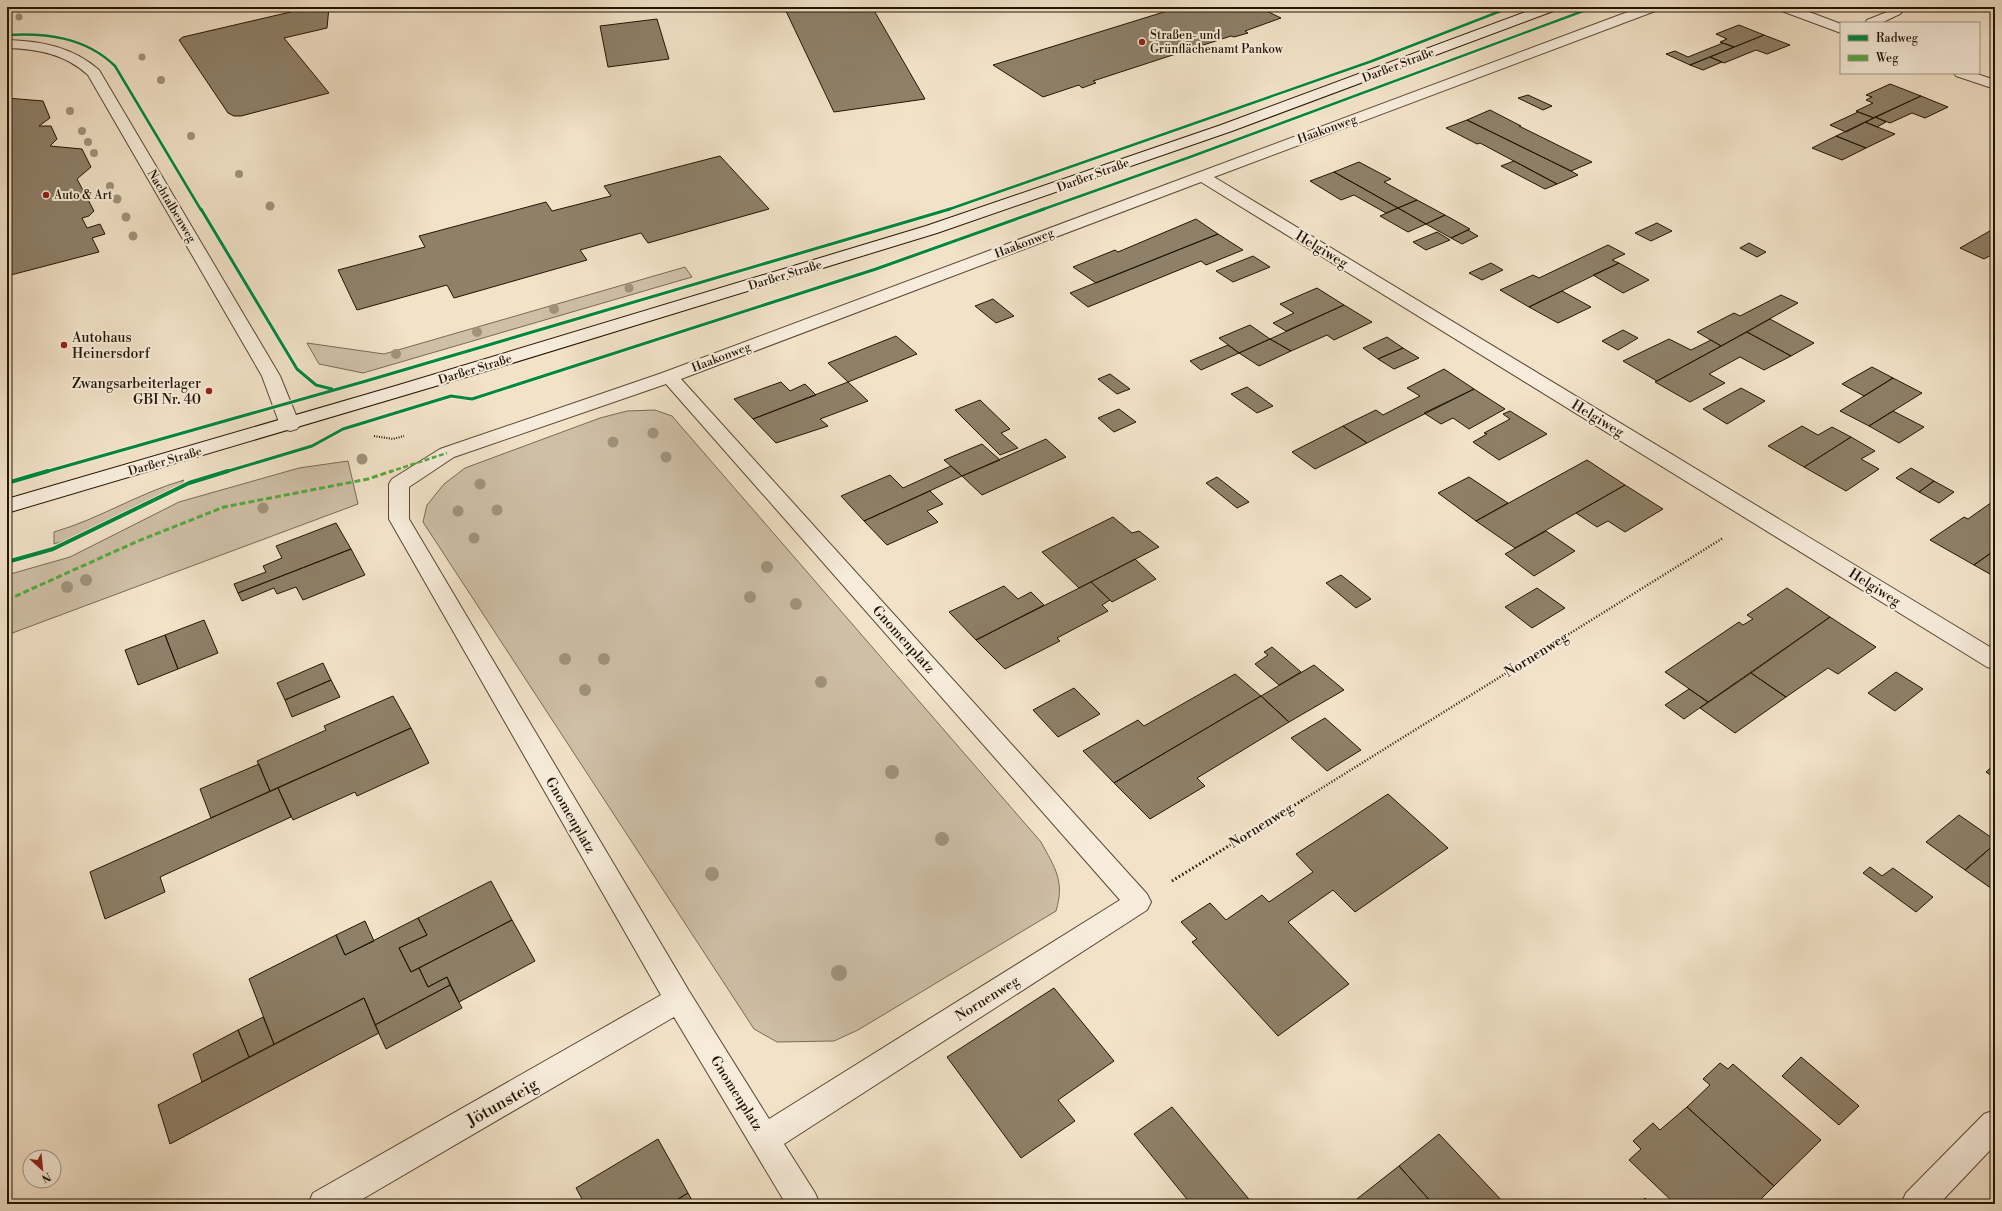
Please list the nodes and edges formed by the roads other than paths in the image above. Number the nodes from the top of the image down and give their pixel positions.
1 (1552, 7) edge
2 (1653, 7) edge
3 (1784, 7) edge
4 (1888, 7) edge
5 (1873, 22) edge
6 (1840, 28) edge
7 (7, 44) edge
8 (1964, 74) edge
9 (1995, 86) edge
10 (1201, 176) junction
11 (669, 377) junction
12 (290, 425) junction
13 (399, 484) joint
14 (7, 506) edge
15 (1995, 661) edge
16 (1138, 902) joint
17 (680, 1000) junction
18 (1995, 1124) edge
19 (765, 1139) junction
20 (324, 1204) edge
21 (804, 1204) edge
22 (1917, 1204) edge

1 - 12 street, Darßer Straße
2 - 10 street, Haakonweg
3 - 6 street
4 - 5 lane
7 - 12 street, Nachtalbenweg
8 - 9 street
10 - 11 street, Haakonweg
10 - 15 street, Helgiweg
11 - 13 street, Haakonweg
11 - 16 street, Gnomenplatz
12 - 14 street, Darßer Straße
13 - 17 street, Gnomenplatz
16 - 19 street, Nornenweg
17 - 19 street, Gnomenplatz
17 - 20 street, Jötunsteig
18 - 22 street
19 - 21 street

